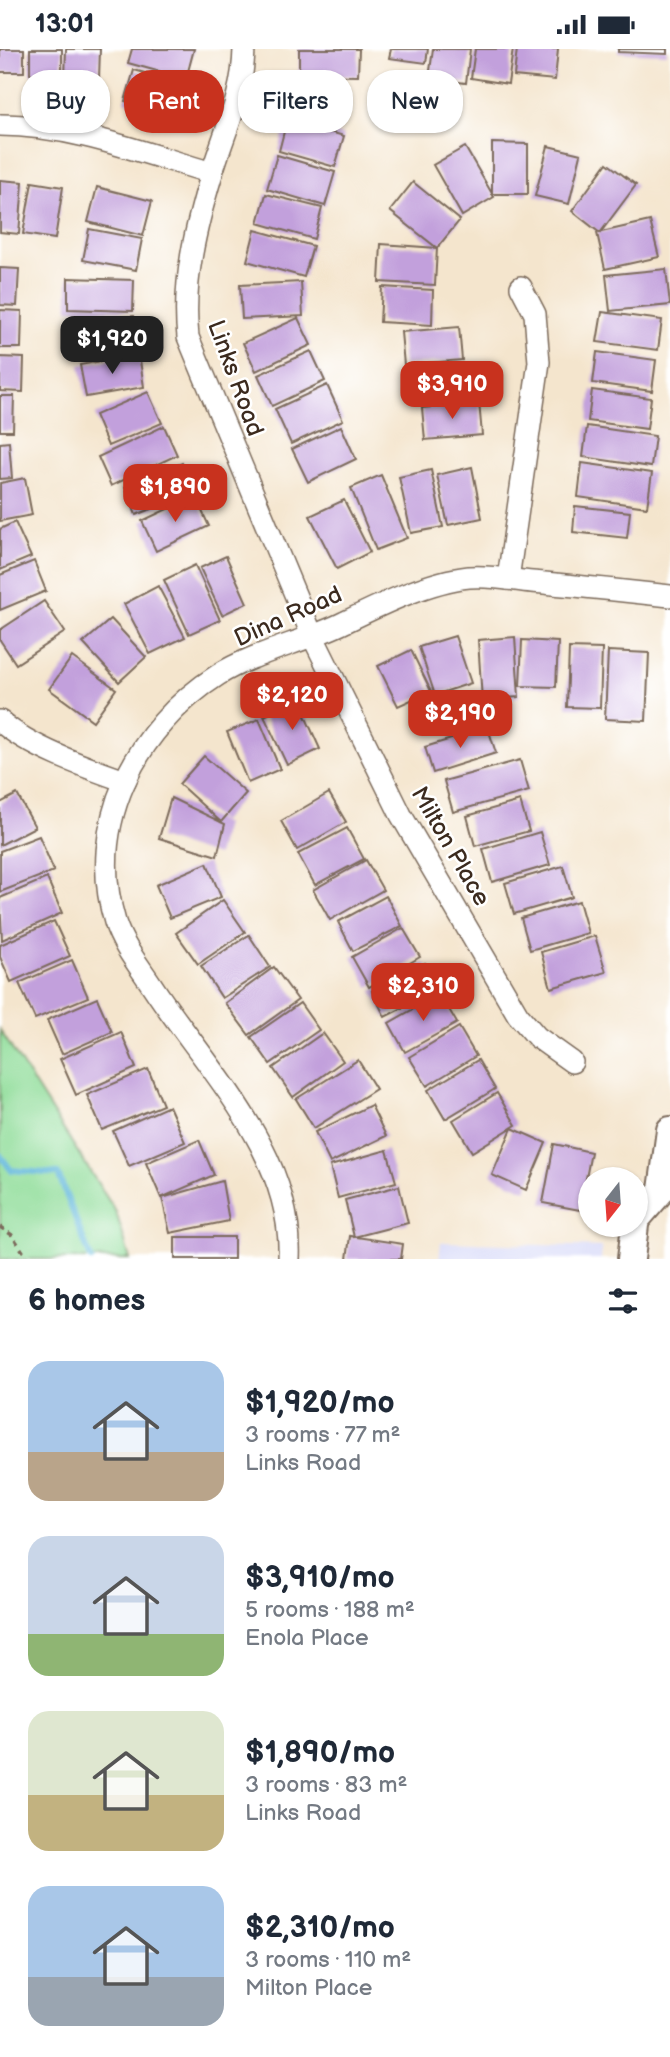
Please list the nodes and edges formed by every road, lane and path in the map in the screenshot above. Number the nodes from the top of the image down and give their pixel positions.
1 (244, 49) edge
2 (0, 125) edge
3 (212, 173) junction
4 (521, 287) dead end
5 (508, 579) junction
6 (670, 596) edge
7 (312, 635) junction
8 (0, 721) edge
9 (125, 781) junction
10 (572, 1062) dead end
11 (670, 1130) edge
12 (666, 1198) edge
13 (648, 1213) edge
14 (0, 1227) edge
15 (633, 1237) edge
16 (28, 1259) edge
17 (289, 1259) edge
18 (631, 1259) edge

1 - 3 street, Links Road
2 - 3 street
3 - 7 street, Links Road
4 - 5 street
5 - 6 street, Dina Road
5 - 7 street, Dina Road
7 - 9 street, Dina Road
7 - 10 street, Milton Place
8 - 9 street
9 - 17 street, Dina Road
11 - 12 main road
12 - 13 main road
14 - 16 path
15 - 18 main road

